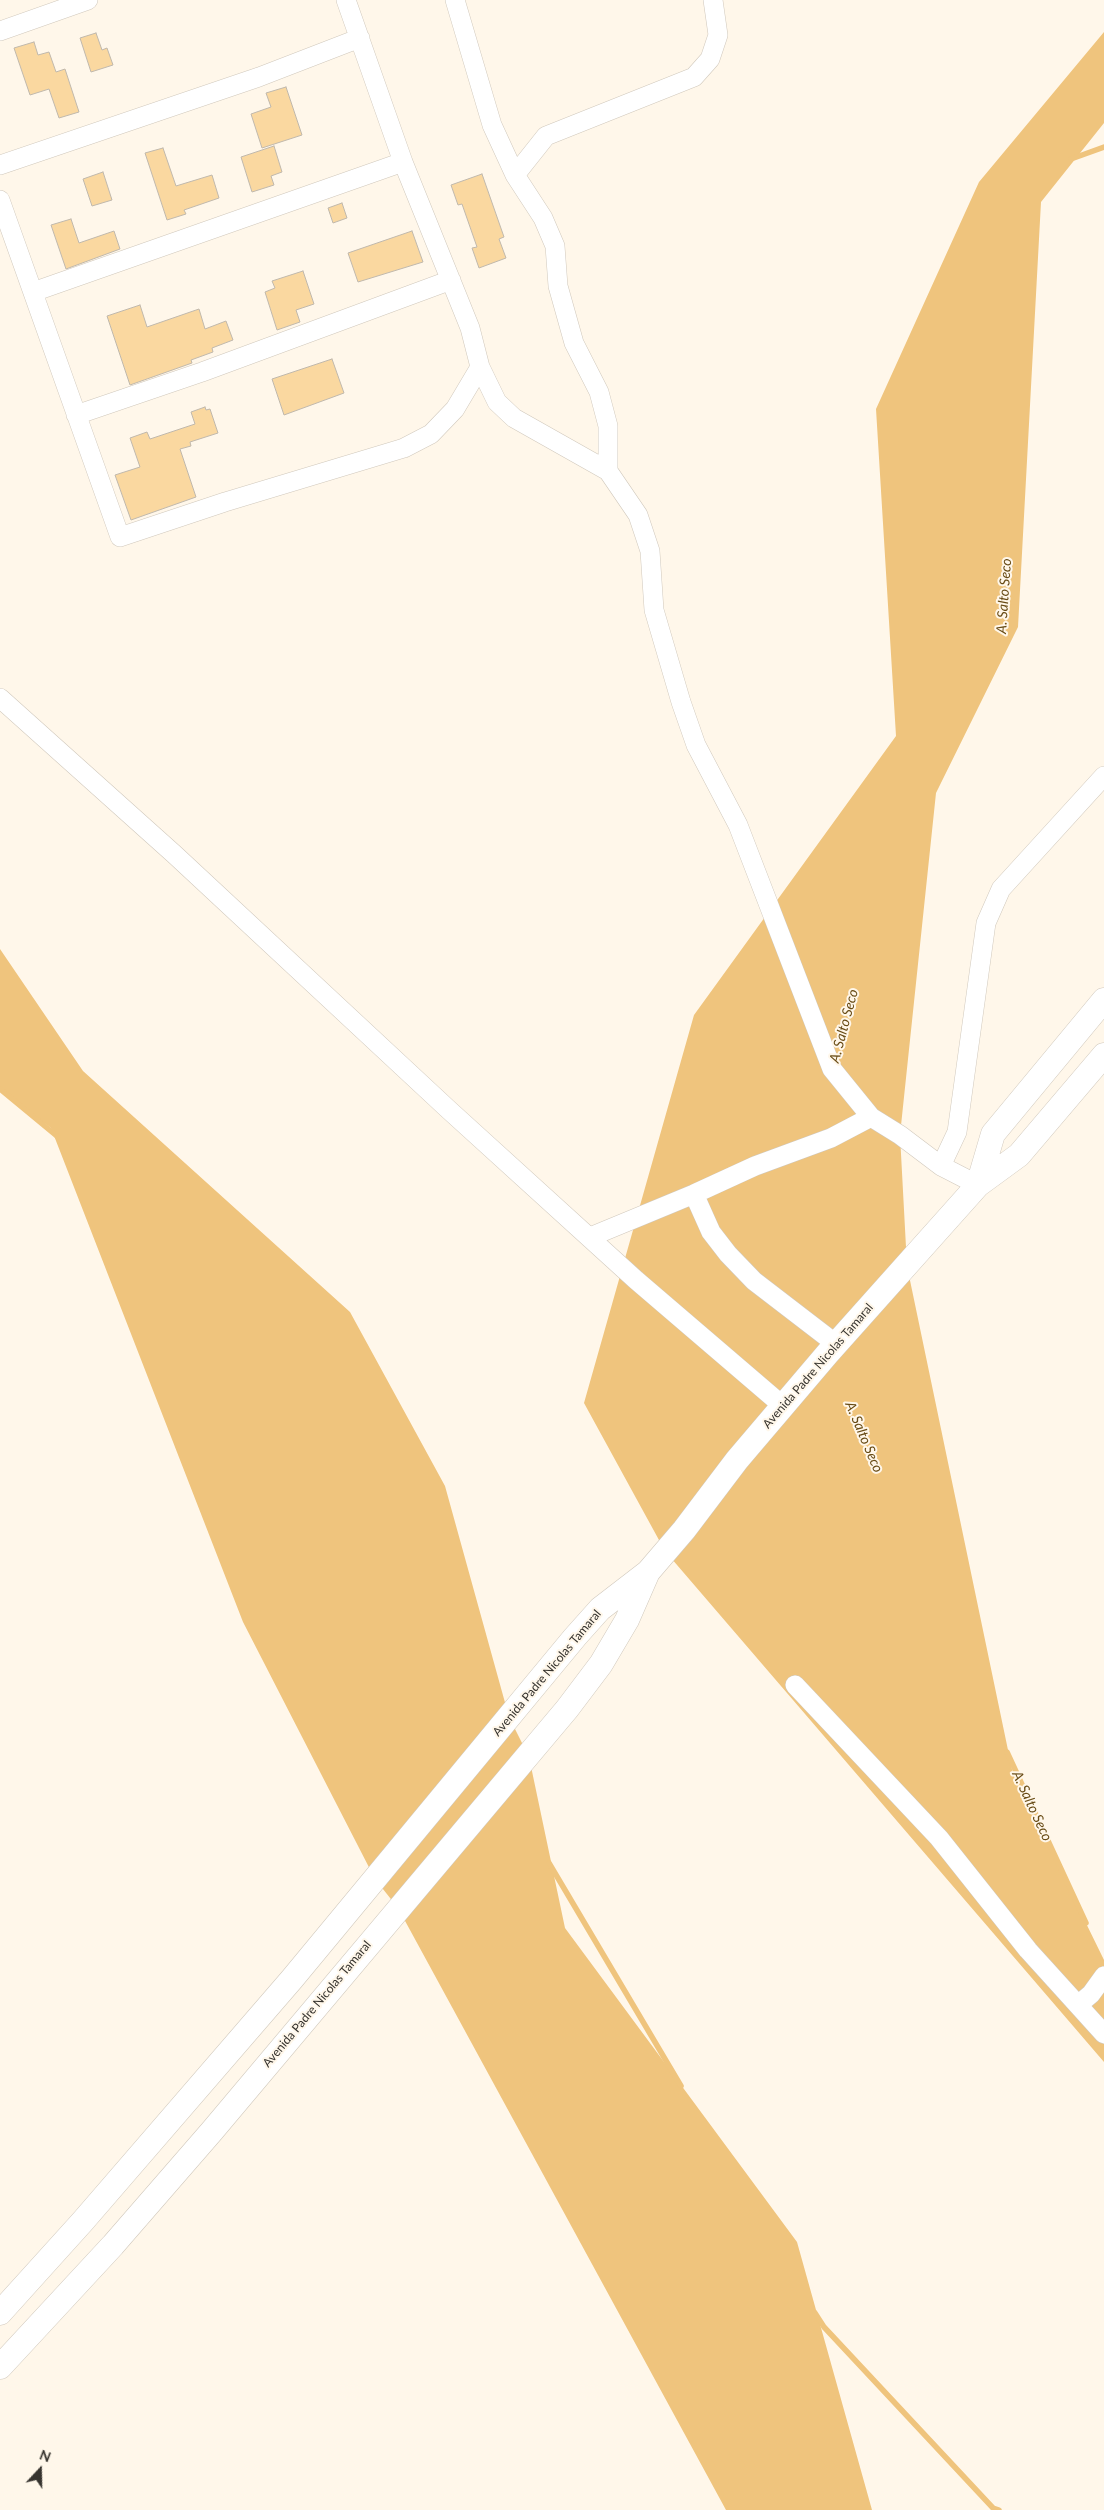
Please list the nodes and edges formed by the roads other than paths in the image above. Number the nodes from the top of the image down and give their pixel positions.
1 (88, 0) edge
2 (346, 0) edge
3 (713, 0) edge
4 (453, 1) edge
5 (0, 31) edge
6 (360, 38) junction
7 (403, 162) junction
8 (0, 165) edge
9 (515, 175) junction
10 (0, 200) edge
11 (451, 280) junction
12 (33, 292) junction
13 (480, 367) junction
14 (76, 415) junction
15 (608, 471) junction
16 (0, 698) edge
17 (1104, 776) edge
18 (1104, 1000) edge
19 (1104, 1055) edge
20 (871, 1117) junction
21 (941, 1166) junction
22 (978, 1185) junction
23 (694, 1194) junction
24 (590, 1237) junction
25 (836, 1344) junction
26 (782, 1406) junction
27 (648, 1572) junction
28 (795, 1685) dead end
29 (411, 1837) junction
30 (439, 1860) junction
31 (1104, 1976) edge
32 (1078, 2005) junction
33 (1104, 2034) edge
34 (0, 2313) edge
35 (0, 2367) edge

1 - 5 street
2 - 6 street
3 - 9 street
4 - 9 street
6 - 7 street
6 - 8 street
7 - 11 street
7 - 12 street
9 - 15 street
10 - 12 street
11 - 13 street
11 - 14 street
12 - 14 street
13 - 14 street
13 - 15 street
15 - 20 street
16 - 24 street
17 - 21 street
18 - 22 street, Avenida Padre Nicolas Tamaral
19 - 22 street, Avenida Padre Nicolas Tamaral
20 - 21 street
20 - 23 street
21 - 22 street
22 - 25 street, Avenida Padre Nicolas Tamaral
23 - 24 street
23 - 25 street
24 - 26 street
25 - 26 street, Avenida Padre Nicolas Tamaral
26 - 27 street, Avenida Padre Nicolas Tamaral
27 - 29 street, Avenida Padre Nicolas Tamaral
27 - 30 street, Avenida Padre Nicolas Tamaral
28 - 32 street
29 - 30 street
29 - 34 street, Avenida Padre Nicolas Tamaral
30 - 35 street, Avenida Padre Nicolas Tamaral
31 - 32 street
32 - 33 street

